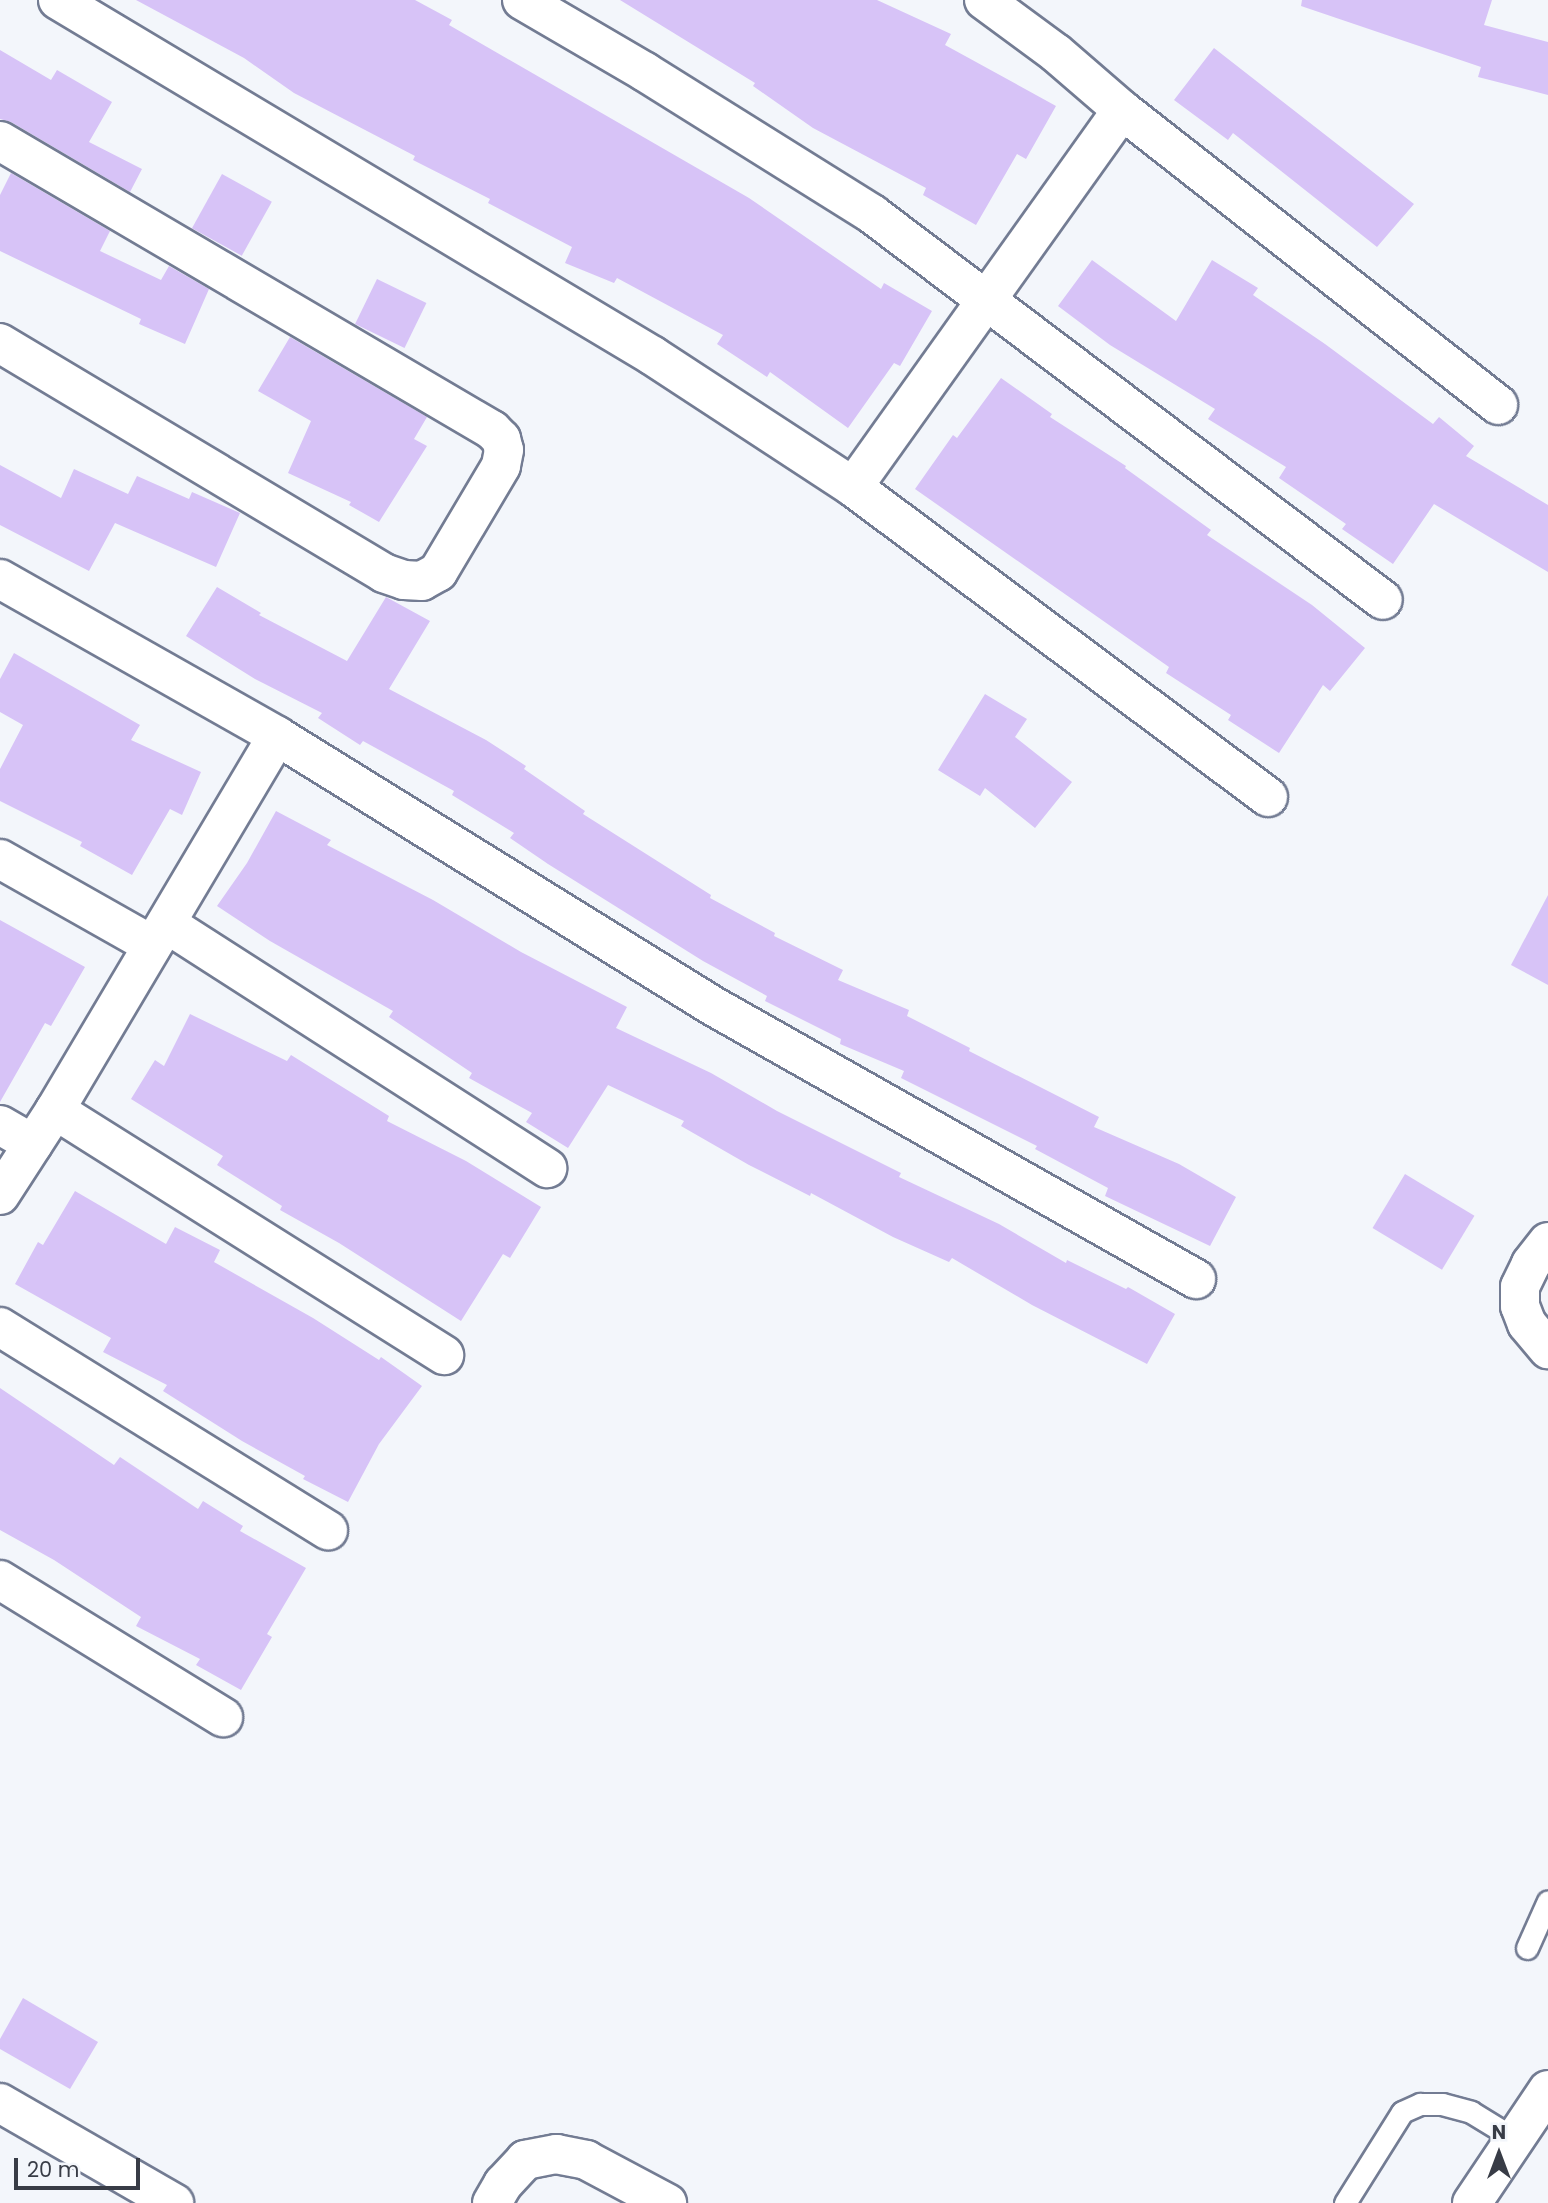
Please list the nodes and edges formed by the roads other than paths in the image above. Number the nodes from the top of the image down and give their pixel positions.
1 (58, 0) edge
2 (522, 0) edge
3 (984, 0) edge
4 (1122, 110) junction
5 (0, 141) edge
6 (987, 299) junction
7 (0, 343) edge
8 (1498, 405) dead end
9 (853, 487) junction
10 (0, 579) edge
11 (1383, 600) dead end
12 (277, 736) junction
13 (1268, 797) dead end
14 (0, 859) edge
15 (160, 934) junction
16 (55, 1110) junction
17 (0, 1125) edge
18 (33, 1144) junction
19 (547, 1168) dead end
20 (0, 1195) edge
21 (1548, 1242) edge
22 (1196, 1279) dead end
23 (0, 1327) edge
24 (1548, 1349) edge
25 (444, 1354) dead end
26 (328, 1530) dead end
27 (0, 1580) edge
28 (223, 1717) dead end
29 (1548, 1901) edge
30 (1527, 1948) dead end
31 (1548, 2090) edge
32 (0, 2103) edge
33 (1515, 2139) junction
34 (612, 2192) edge
35 (174, 2203) edge
36 (492, 2203) edge
37 (667, 2203) edge
38 (1345, 2203) edge
39 (1472, 2203) edge

1 - 9 street
2 - 6 street
3 - 4 street
4 - 6 street
4 - 8 street
5 - 7 street
6 - 9 street
6 - 11 street
9 - 13 street
10 - 12 street
12 - 15 street
12 - 22 street
14 - 15 street
15 - 16 street
15 - 19 street
16 - 18 street
16 - 25 street
17 - 18 street
18 - 20 street
21 - 24 street
23 - 26 street
27 - 28 street
29 - 30 lane
31 - 33 street
32 - 35 street
33 - 38 lane
33 - 39 street
34 - 36 street
34 - 37 street

